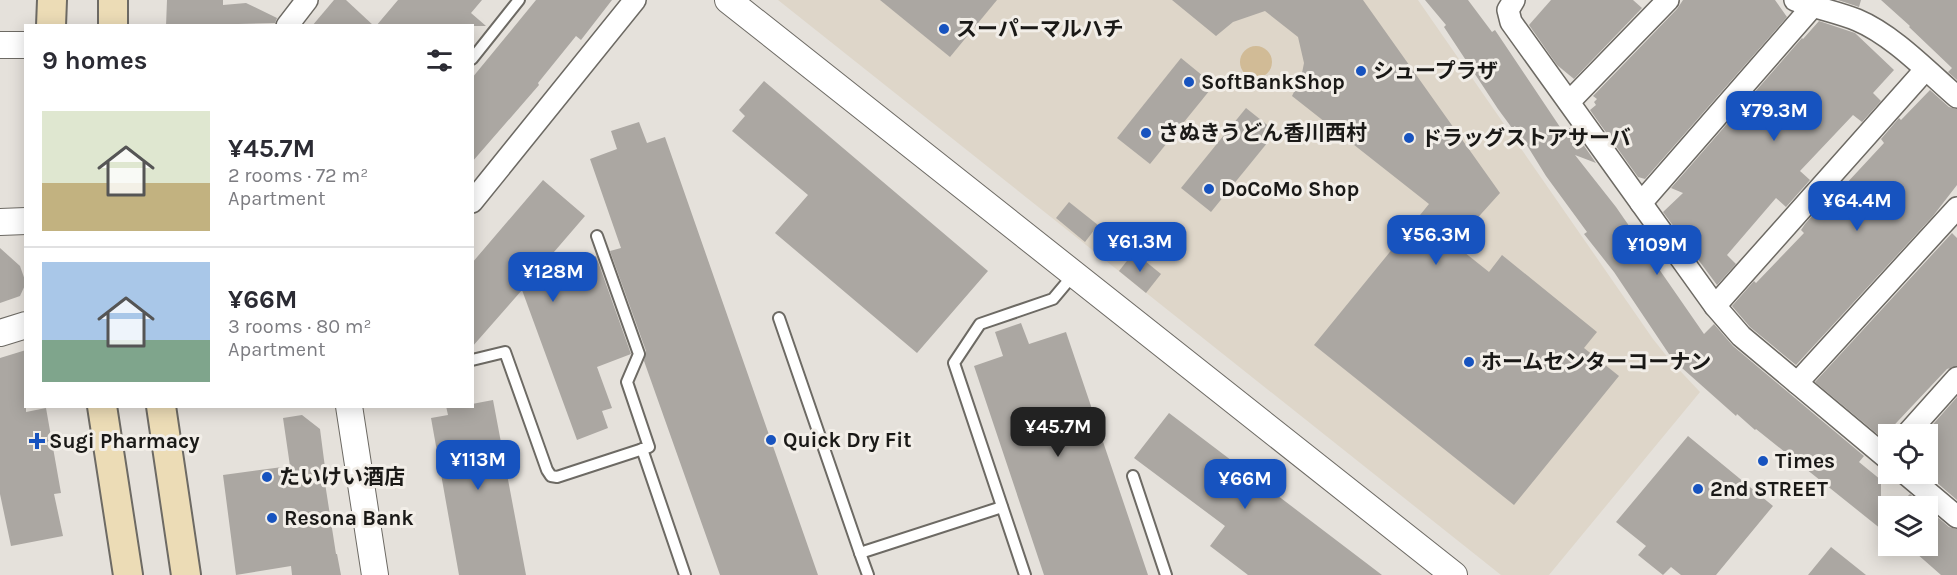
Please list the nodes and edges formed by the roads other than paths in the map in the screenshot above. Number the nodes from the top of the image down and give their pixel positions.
1 (52, 0) edge
2 (113, 0) edge
3 (307, 0) edge
4 (519, 0) edge
5 (635, 0) edge
6 (728, 0) edge
7 (1514, 0) edge
8 (1668, 0) edge
9 (1803, 3) edge
10 (51, 24) edge
11 (113, 24) edge
12 (289, 24) edge
13 (0, 45) edge
14 (24, 45) edge
15 (474, 56) edge
16 (1925, 70) junction
17 (1957, 97) edge
18 (1569, 102) junction
19 (474, 200) edge
20 (1641, 203) junction
21 (1957, 208) edge
22 (24, 221) edge
23 (0, 222) edge
24 (597, 236) dead end
25 (1074, 274) junction
26 (1715, 306) junction
27 (779, 318) dead end
28 (24, 326) edge
29 (0, 333) edge
30 (474, 360) edge
31 (1957, 378) edge
32 (1797, 383) junction
33 (102, 408) edge
34 (161, 408) edge
35 (349, 408) edge
36 (1916, 424) edge
37 (642, 449) junction
38 (1878, 449) edge
39 (1133, 476) dead end
40 (1918, 484) edge
41 (1002, 507) junction
42 (1957, 517) edge
43 (860, 554) junction
44 (128, 575) edge
45 (186, 575) edge
46 (375, 575) edge
47 (685, 575) edge
48 (867, 575) edge
49 (1025, 575) edge
50 (1166, 575) edge
51 (1454, 575) edge

1 - 10 main road
2 - 11 main road
3 - 12 street
4 - 15 lane
5 - 19 street
6 - 25 street
7 - 18 street
8 - 18 street
9 - 16 street
9 - 20 street
13 - 14 street
16 - 17 street
16 - 26 street
18 - 20 street
20 - 26 street
21 - 32 street
22 - 23 street
24 - 37 lane
25 - 41 lane
25 - 51 street
26 - 32 street
27 - 43 lane
28 - 29 street
30 - 37 lane
31 - 36 street
32 - 38 street
33 - 44 main road
34 - 45 main road
35 - 46 street
37 - 47 lane
39 - 50 lane
40 - 42 street
41 - 43 lane
41 - 49 lane
43 - 48 lane

